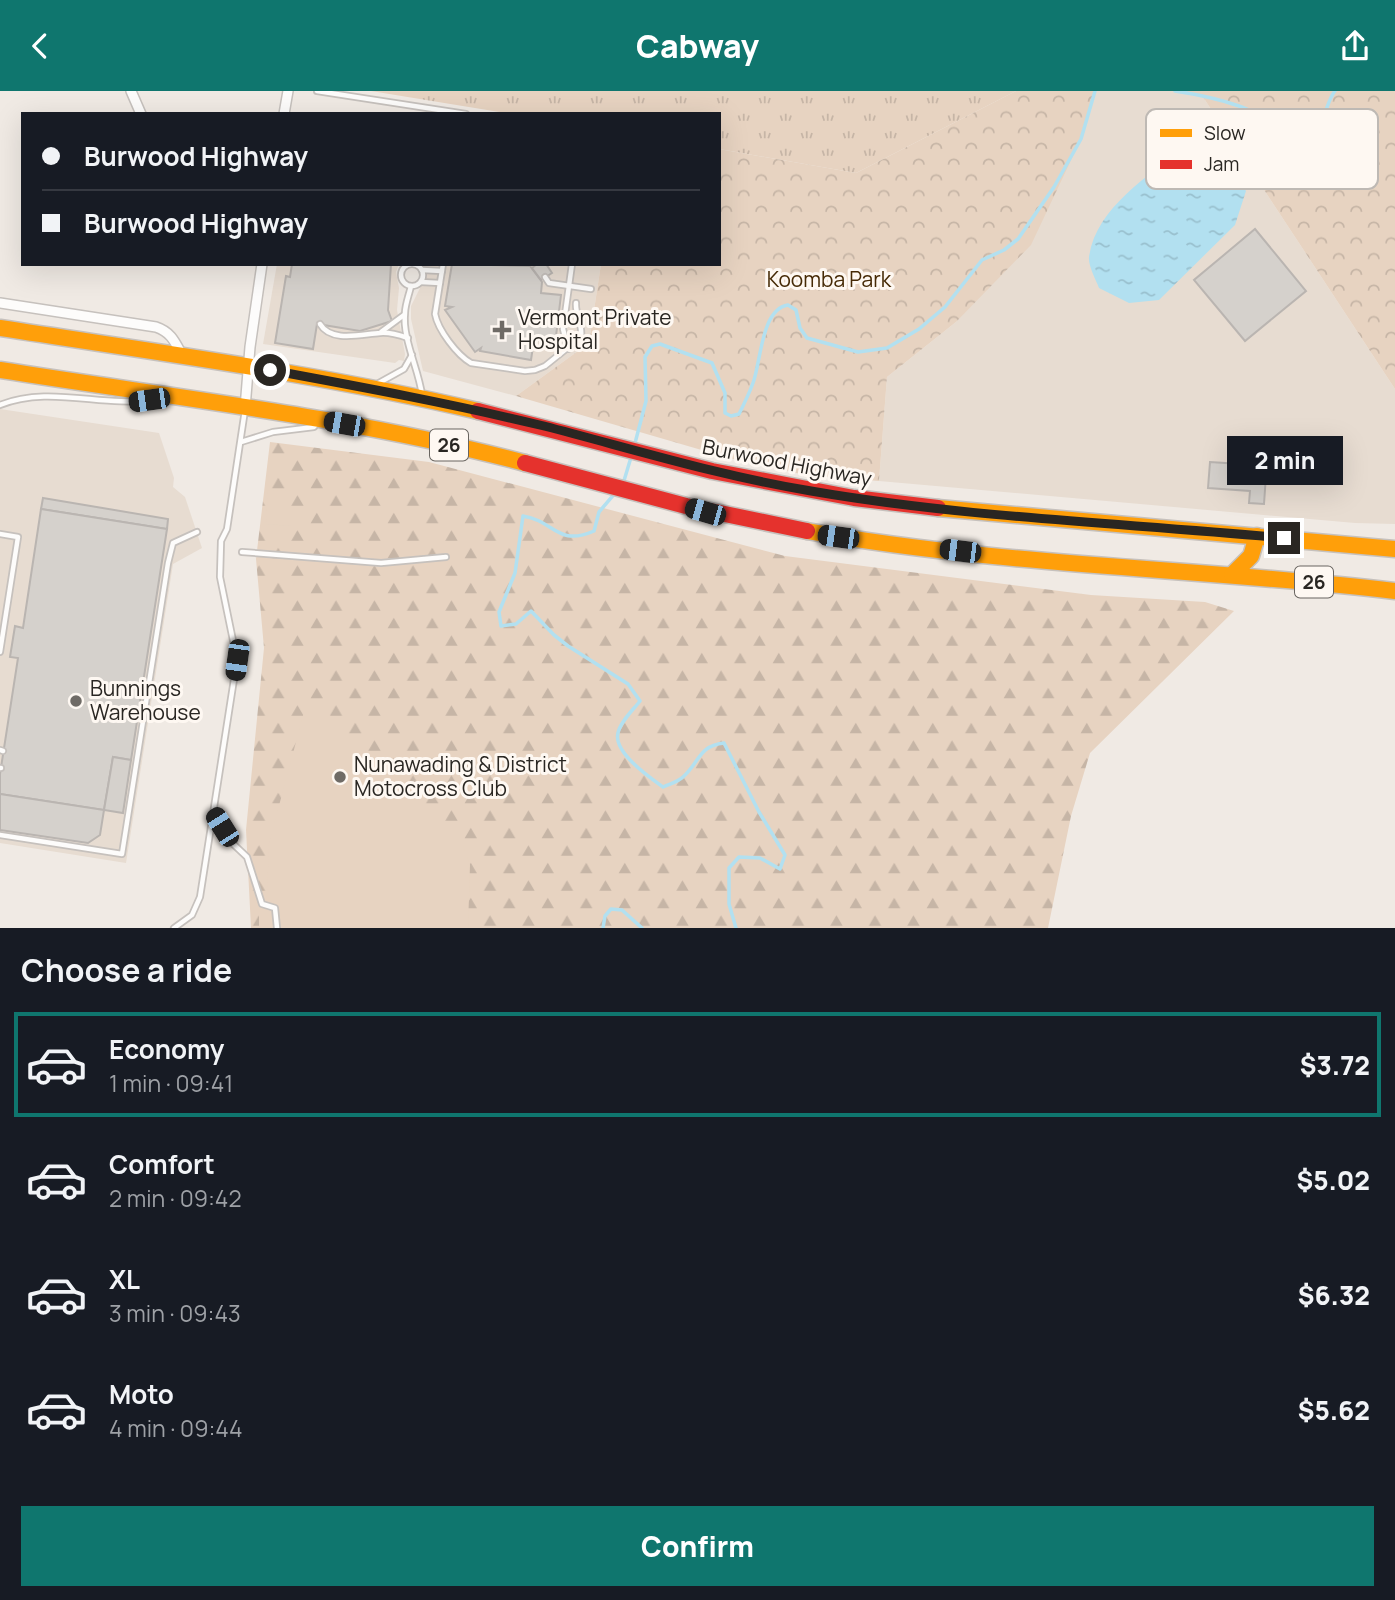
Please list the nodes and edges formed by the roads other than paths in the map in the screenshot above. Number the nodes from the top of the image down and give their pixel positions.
1 (131, 91) edge
2 (288, 91) edge
3 (317, 91) edge
4 (140, 112) edge
5 (285, 112) edge
6 (453, 112) edge
7 (262, 266) edge
8 (408, 266) edge
9 (415, 266) edge
10 (443, 266) edge
11 (572, 266) edge
12 (422, 270) junction
13 (442, 271) junction
14 (545, 277) dead end
15 (421, 282) junction
16 (440, 283) junction
17 (411, 286) junction
18 (569, 286) junction
19 (591, 289) dead end
20 (0, 303) edge
21 (576, 303) dead end
22 (404, 315) junction
23 (320, 324) dead end
24 (0, 328) edge
25 (380, 333) junction
26 (408, 338) junction
27 (568, 349) junction
28 (412, 354) junction
29 (182, 355) junction
30 (248, 366) junction
31 (0, 370) edge
32 (370, 388) junction
33 (169, 398) junction
34 (422, 398) junction
35 (0, 405) edge
36 (245, 409) junction
37 (320, 420) junction
38 (241, 442) junction
39 (197, 532) dead end
40 (0, 534) edge
41 (1257, 536) junction
42 (1395, 549) edge
43 (242, 552) dead end
44 (446, 557) dead end
45 (1232, 575) junction
46 (1395, 591) edge
47 (0, 652) edge
48 (214, 814) junction
49 (0, 835) edge
50 (174, 928) edge
51 (277, 928) edge

1 - 4 street
2 - 5 street
3 - 6 lane
7 - 30 street
8 - 17 lane
9 - 12 lane
10 - 13 lane
11 - 18 lane
12 - 13 lane
12 - 15 lane
13 - 16 lane
14 - 18 lane
15 - 16 lane
15 - 17 lane
16 - 27 lane
17 - 22 lane
18 - 19 lane
18 - 27 lane
20 - 29 street
21 - 27 lane
22 - 25 lane
22 - 26 lane
23 - 25 lane
24 - 29 highway, Burwood Highway / 26
25 - 26 lane
26 - 28 lane
28 - 32 lane
28 - 34 lane
29 - 30 highway, Burwood Highway / 26
30 - 32 highway, Burwood Highway / 26
30 - 36 street
31 - 33 highway, 26
32 - 34 highway, Burwood Highway / 26
33 - 35 lane
33 - 36 highway, 26
34 - 41 highway, Burwood Highway / 26
36 - 37 highway, 26
36 - 38 lane
37 - 38 lane
37 - 45 highway, 26
38 - 48 lane
39 - 49 lane
40 - 47 lane
41 - 42 highway, Burwood Highway / 26
41 - 45 highway
43 - 44 lane
45 - 46 highway, 26
48 - 50 lane
48 - 51 lane

